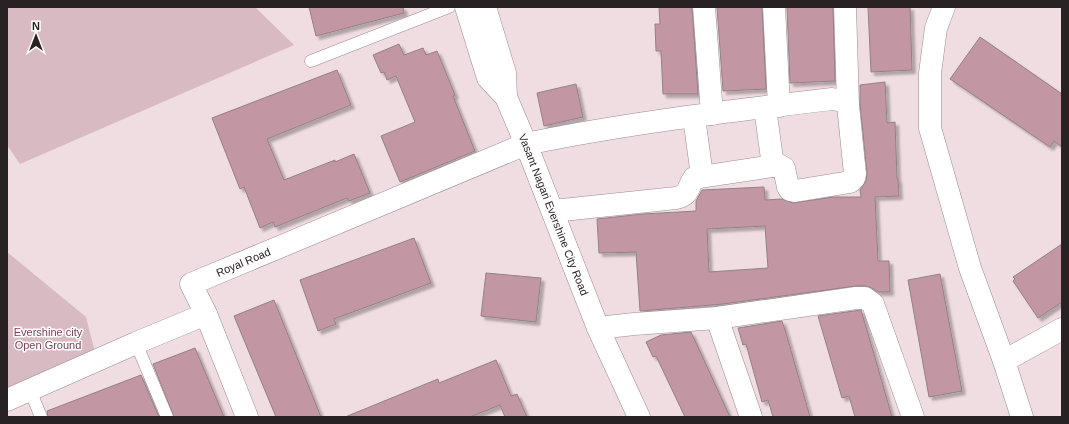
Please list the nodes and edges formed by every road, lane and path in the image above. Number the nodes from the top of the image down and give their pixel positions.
1 (449, 7) edge
2 (466, 7) edge
3 (484, 7) edge
4 (704, 7) edge
5 (774, 7) edge
6 (845, 7) edge
7 (944, 7) edge
8 (311, 61) dead end
9 (506, 97) junction
10 (848, 105) junction
11 (772, 107) junction
12 (703, 115) junction
13 (526, 144) junction
14 (773, 166) junction
15 (702, 176) junction
16 (552, 211) junction
17 (206, 314) junction
18 (717, 318) junction
19 (598, 328) junction
20 (1062, 330) edge
21 (136, 343) junction
22 (1004, 361) junction
23 (30, 390) junction
24 (7, 400) edge
25 (41, 417) edge
26 (167, 417) edge
27 (247, 417) edge
28 (639, 417) edge
29 (751, 417) edge
30 (913, 417) edge
31 (1022, 417) edge

1 - 8 lane
2 - 9 street
3 - 9 street, Vasant Nagari Evershine City Road
4 - 12 street
5 - 11 street
6 - 10 street
7 - 22 street
9 - 13 street, Vasant Nagari Evershine City Road
10 - 11 street
10 - 14 street
11 - 12 street
11 - 14 street
12 - 13 street
12 - 15 street
13 - 16 street, Vasant Nagari Evershine City Road
13 - 17 street, Royal Road
14 - 15 street
15 - 16 street
16 - 19 street, Vasant Nagari Evershine City Road
17 - 21 street
17 - 27 street
18 - 19 street
18 - 29 street
18 - 30 street
19 - 28 street, Vasant Nagari Evershine City Road
20 - 22 street
21 - 23 street
21 - 26 lane
22 - 31 street
23 - 24 street
23 - 25 lane

